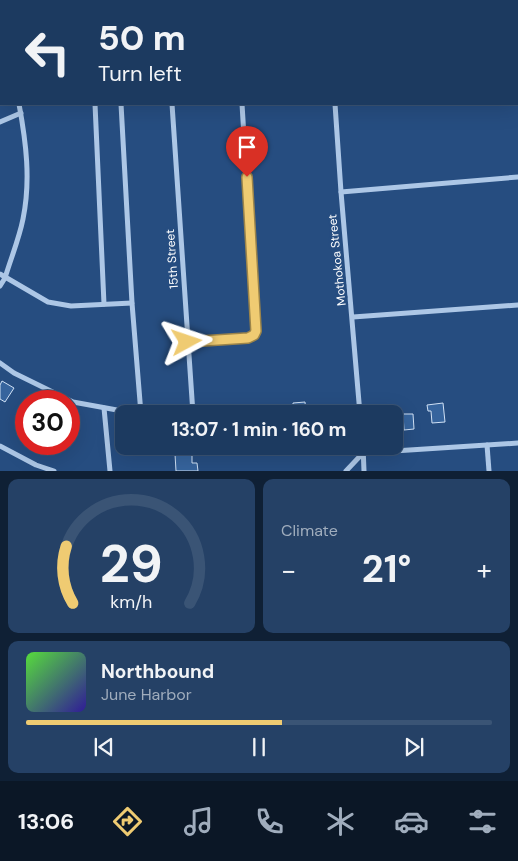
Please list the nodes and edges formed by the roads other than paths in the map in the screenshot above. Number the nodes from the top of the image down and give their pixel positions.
1 (19, 105) edge
2 (95, 105) edge
3 (121, 105) edge
4 (172, 105) edge
5 (242, 105) edge
6 (335, 105) edge
7 (21, 113) junction
8 (0, 122) edge
9 (518, 177) edge
10 (341, 192) junction
11 (0, 274) edge
12 (5, 278) junction
13 (0, 286) edge
14 (132, 303) junction
15 (104, 304) junction
16 (518, 305) edge
17 (353, 317) junction
18 (187, 342) junction
19 (0, 363) edge
20 (139, 405) edge
21 (192, 405) edge
22 (359, 405) edge
23 (104, 408) junction
24 (115, 410) edge
25 (518, 443) edge
26 (487, 445) junction
27 (0, 446) edge
28 (403, 450) edge
29 (361, 455) edge
30 (363, 455) edge
31 (54, 471) edge
32 (110, 471) edge
33 (346, 471) edge
34 (364, 471) edge
35 (489, 471) edge

1 - 7 street
2 - 15 street
3 - 14 street
4 - 18 street, 15th Street
5 - 18 street
6 - 10 street, Mothokoa Street
7 - 8 street
7 - 12 street
9 - 10 street
10 - 17 street, Mothokoa Street
11 - 12 street
12 - 13 street
12 - 15 street
14 - 15 street
14 - 20 street
16 - 17 street
17 - 22 street, Mothokoa Street
18 - 21 street, 15th Street
19 - 23 street
23 - 24 street
23 - 32 street
25 - 26 street
26 - 28 street
26 - 35 street
27 - 31 street
29 - 33 street
30 - 34 street

